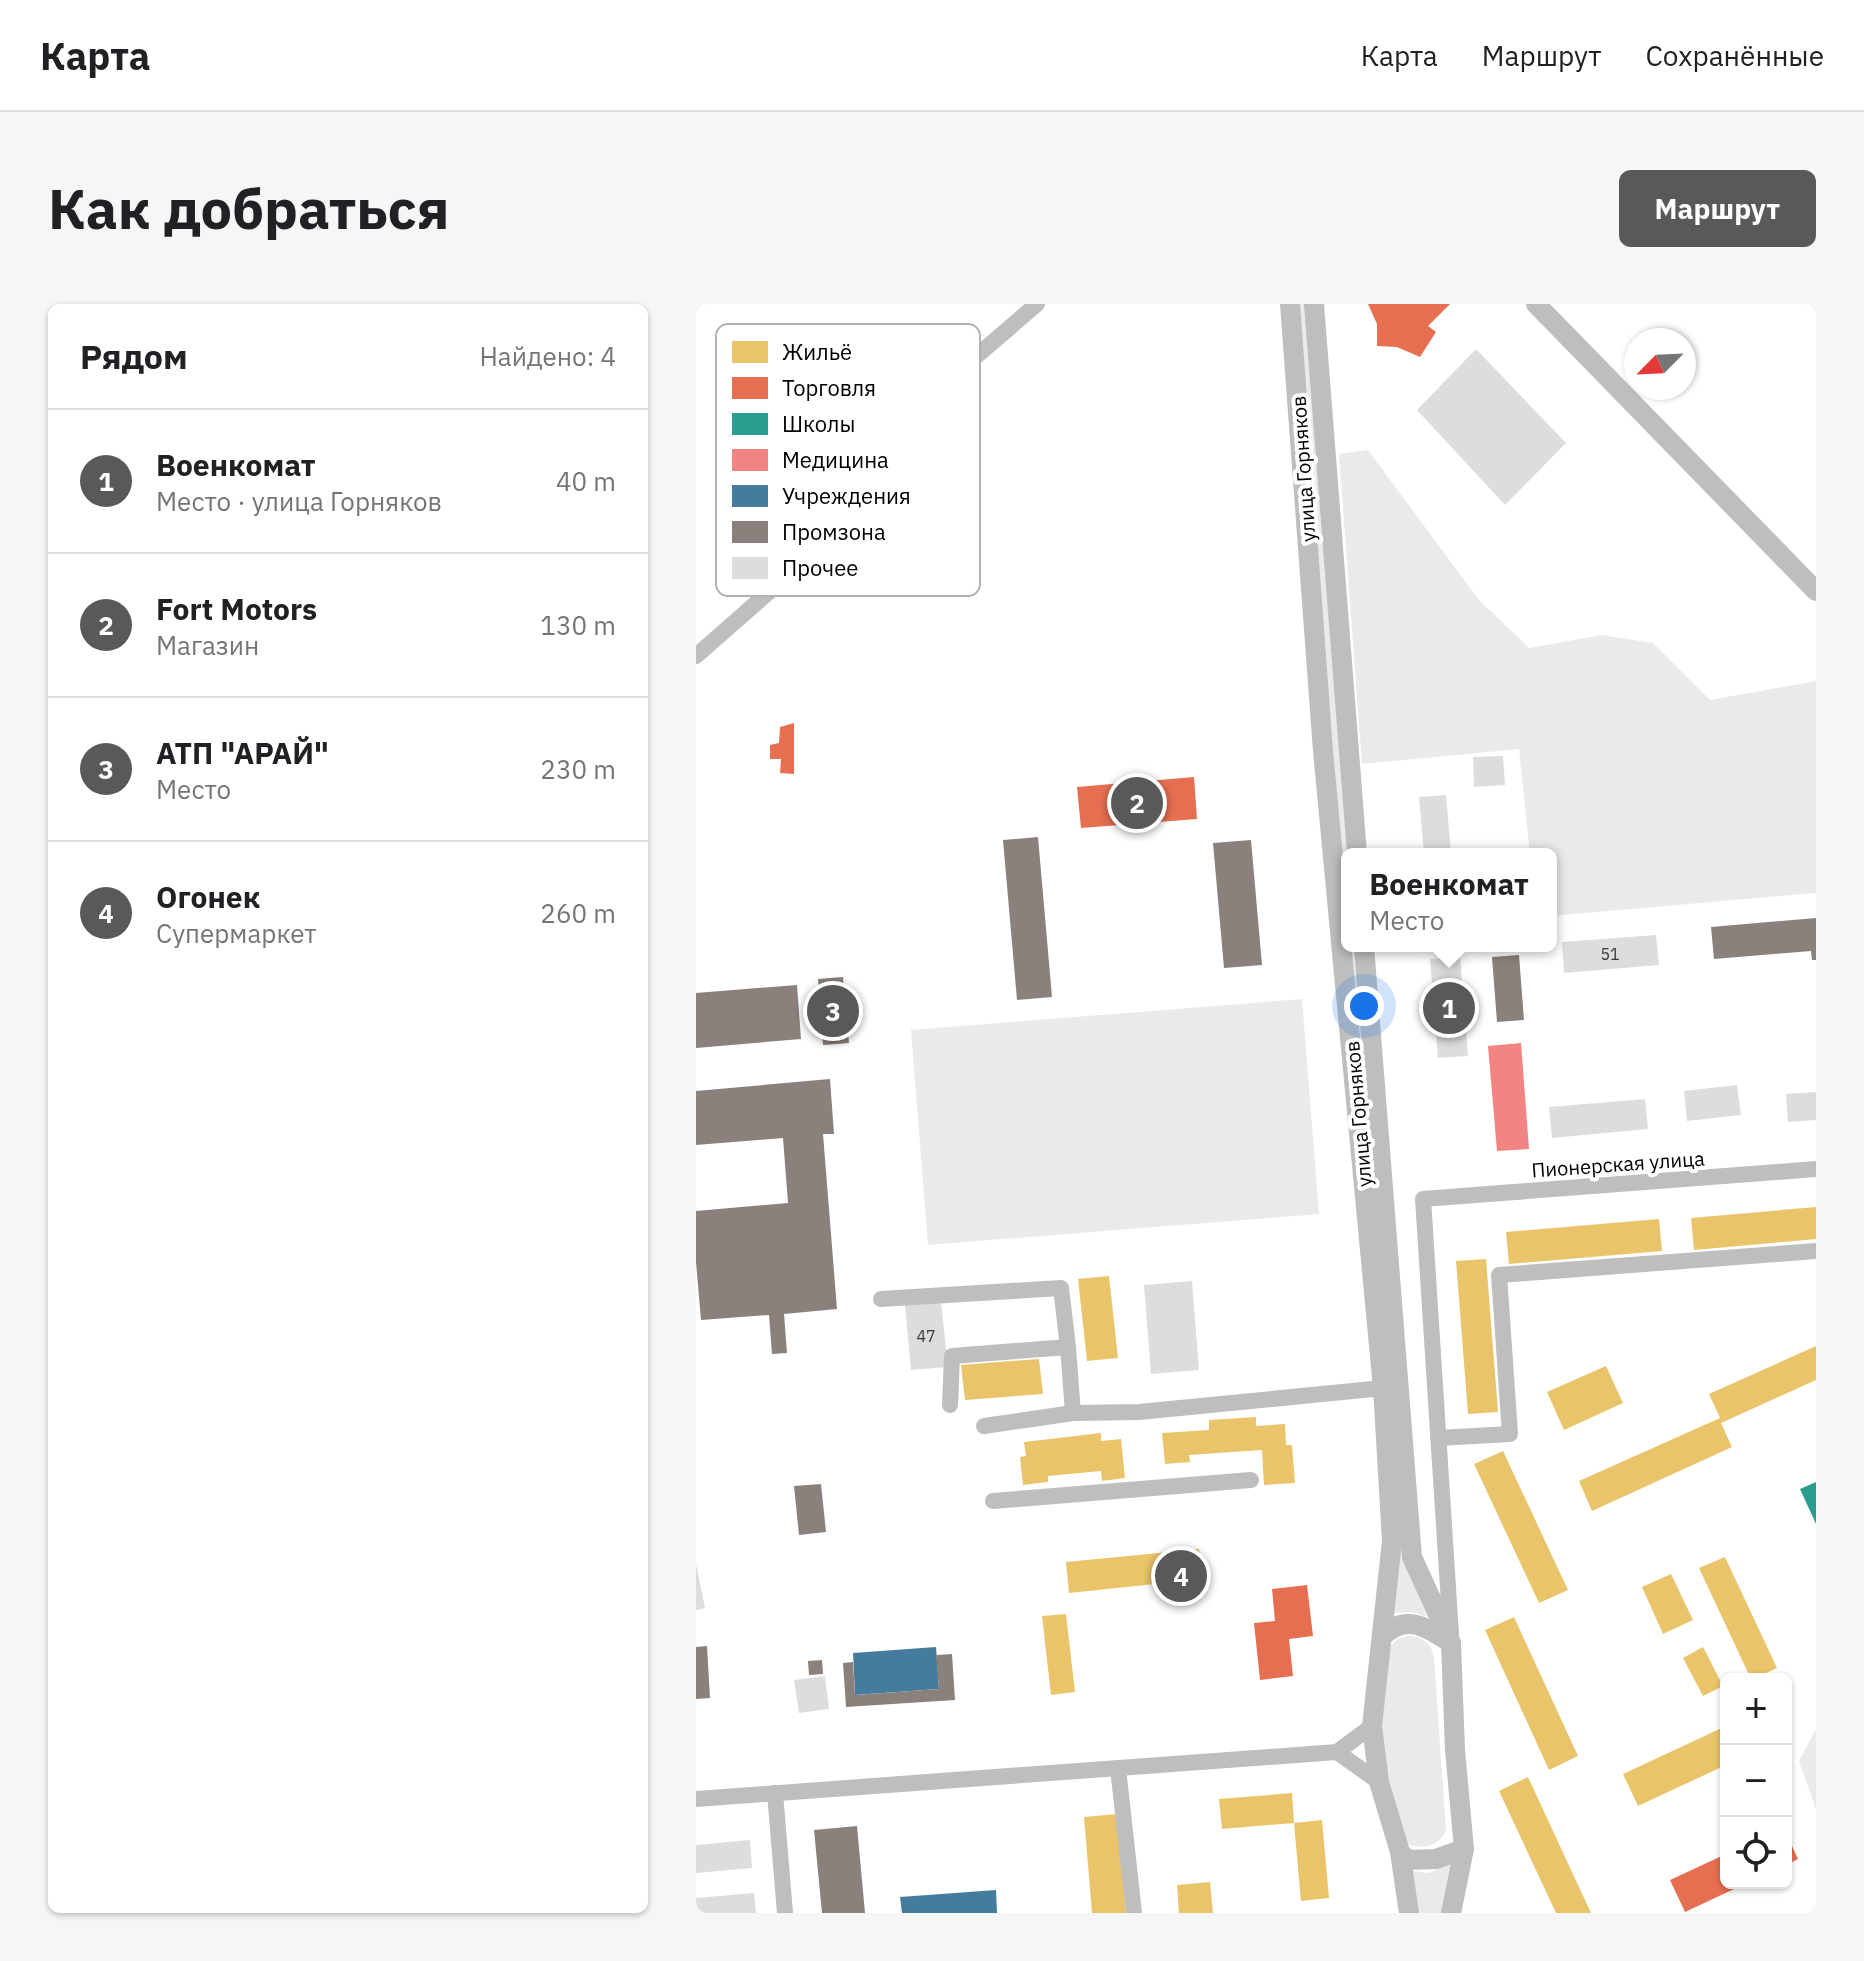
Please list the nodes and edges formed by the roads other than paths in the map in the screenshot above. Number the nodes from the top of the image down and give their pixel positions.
1 (1037, 304) edge
2 (1290, 304) edge
3 (1314, 304) edge
4 (1536, 304) edge
5 (980, 353) edge
6 (1816, 591) edge
7 (764, 596) edge
8 (696, 656) edge
9 (1357, 848) edge
10 (1341, 942) edge
11 (1342, 952) edge
12 (1364, 952) edge
13 (1816, 1169) edge
14 (1423, 1199) joint
15 (1816, 1251) edge
16 (881, 1299) dead end
17 (1068, 1347) junction
18 (1383, 1388) junction
19 (950, 1405) dead end
20 (1073, 1413) junction
21 (984, 1426) dead end
22 (1438, 1438) junction
23 (1251, 1480) dead end
24 (993, 1501) dead end
25 (1382, 1637) junction
26 (1451, 1643) junction
27 (1372, 1726) junction
28 (1337, 1752) junction
29 (1118, 1768) junction
30 (1379, 1782) junction
31 (775, 1793) junction
32 (696, 1799) edge
33 (1464, 1849) junction
34 (1400, 1852) junction
35 (785, 1913) edge
36 (1134, 1913) edge
37 (1409, 1913) edge
38 (1451, 1913) edge

1 - 5 street
2 - 10 street, улица Горняков
3 - 9 street, улица Горняков
4 - 6 street
7 - 8 street
11 - 18 street, улица Горняков
12 - 26 street, улица Горняков
13 - 14 street, Пионерская улица
14 - 22 street, улица Горняков
15 - 22 street
16 - 17 street
17 - 19 street
17 - 20 street
18 - 20 street
18 - 25 street, улица Горняков
20 - 21 street
22 - 26 street, улица Горняков
23 - 24 street
25 - 26 street
25 - 27 street, улица Горняков
26 - 33 street, улица Горняков
27 - 28 street
27 - 30 street, улица Горняков
28 - 29 street
28 - 30 street
29 - 31 street
29 - 36 street
30 - 34 street, улица Горняков
31 - 32 street
31 - 35 street
33 - 34 street
33 - 38 street, улица Горняков
34 - 37 street, улица Горняков

